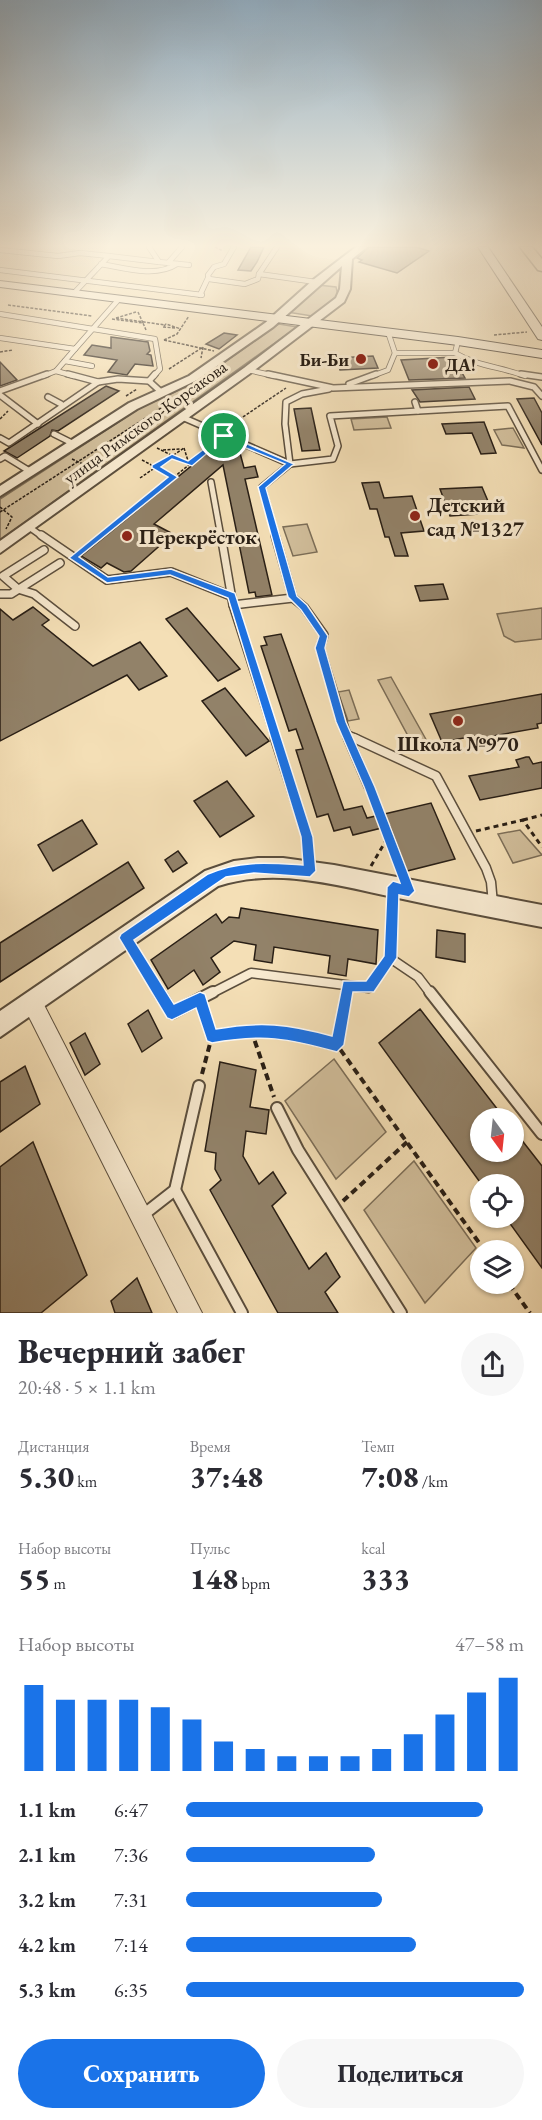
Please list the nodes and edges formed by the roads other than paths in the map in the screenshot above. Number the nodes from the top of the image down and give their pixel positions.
1 (111, 308) edge
2 (191, 308) edge
3 (286, 308) edge
4 (329, 308) edge
5 (520, 308) edge
6 (0, 314) edge
7 (274, 319) junction
8 (310, 324) junction
9 (94, 328) junction
10 (388, 332) junction
11 (536, 335) edge
12 (0, 338) edge
13 (457, 347) junction
14 (75, 348) junction
15 (395, 353) junction
16 (542, 354) edge
17 (64, 361) junction
18 (92, 366) dead end
19 (248, 370) junction
20 (56, 371) junction
21 (542, 377) edge
22 (149, 381) junction
23 (98, 382) junction
24 (408, 385) junction
25 (333, 388) junction
26 (160, 392) junction
27 (0, 393) edge
28 (411, 394) dead end
29 (542, 396) edge
30 (48, 397) dead end
31 (415, 402) dead end
32 (61, 404) junction
33 (418, 411) junction
34 (176, 415) junction
35 (38, 425) junction
36 (54, 434) dead end
37 (0, 438) edge
38 (74, 444) junction
39 (0, 459) edge
40 (540, 462) edge
41 (290, 464) junction
42 (542, 470) edge
43 (31, 472) junction
44 (211, 482) dead end
45 (0, 492) edge
46 (29, 527) junction
47 (0, 548) edge
48 (44, 550) dead end
49 (60, 563) dead end
50 (18, 590) junction
51 (0, 594) edge
52 (231, 596) junction
53 (293, 597) junction
54 (233, 604) junction
55 (75, 626) dead end
56 (346, 734) junction
57 (369, 787) road end
58 (310, 871) junction
59 (401, 889) junction
60 (493, 907) junction
61 (542, 916) edge
62 (126, 938) junction
63 (369, 988) road end
64 (33, 1004) junction
65 (0, 1025) edge
66 (199, 1086) road end
67 (277, 1108) road end
68 (542, 1134) edge
69 (176, 1190) junction
70 (141, 1217) junction
71 (190, 1313) edge
72 (242, 1313) edge
73 (400, 1313) edge

1 - 9 lane
2 - 7 main road
3 - 7 street, улица Римского-Корсакова
4 - 8 street, улица Римского-Корсакова
5 - 11 main road
6 - 9 lane
7 - 8 main road
7 - 26 street, улица Римского-Корсакова
8 - 10 main road
8 - 19 street, улица Римского-Корсакова
9 - 14 lane
9 - 22 lane
10 - 13 main road
10 - 15 lane
11 - 13 main road
12 - 14 lane
13 - 15 lane
13 - 16 main road
13 - 21 lane
14 - 17 lane
15 - 25 lane
17 - 18 lane
17 - 20 lane
19 - 25 lane
19 - 34 street, улица Римского-Корсакова
20 - 23 lane
20 - 27 lane
22 - 23 lane
22 - 26 lane
23 - 32 lane
24 - 25 lane
24 - 28 lane
24 - 29 lane
25 - 41 lane
26 - 38 street, улица Римского-Корсакова
27 - 35 lane
30 - 32 lane
31 - 33 lane
32 - 35 lane
33 - 40 lane
33 - 41 lane
34 - 41 lane
34 - 46 street, улица Римского-Корсакова
35 - 37 lane
36 - 38 lane
38 - 43 street, улица Римского-Корсакова
39 - 43 lane
40 - 42 lane
41 - 53 lane
43 - 45 street, улица Римского-Корсакова
44 - 52 lane
46 - 47 street, улица Римского-Корсакова
46 - 52 lane
48 - 50 lane
49 - 50 lane
50 - 51 lane
50 - 55 lane
52 - 54 lane
53 - 54 lane
53 - 56 lane
54 - 58 lane
56 - 57 lane
56 - 60 lane
58 - 59 street
58 - 62 street
59 - 60 street
59 - 68 lane
60 - 61 street
62 - 63 lane
62 - 64 street
64 - 65 street
64 - 70 street
66 - 69 lane
67 - 73 lane
69 - 70 lane
69 - 72 lane
70 - 71 street

